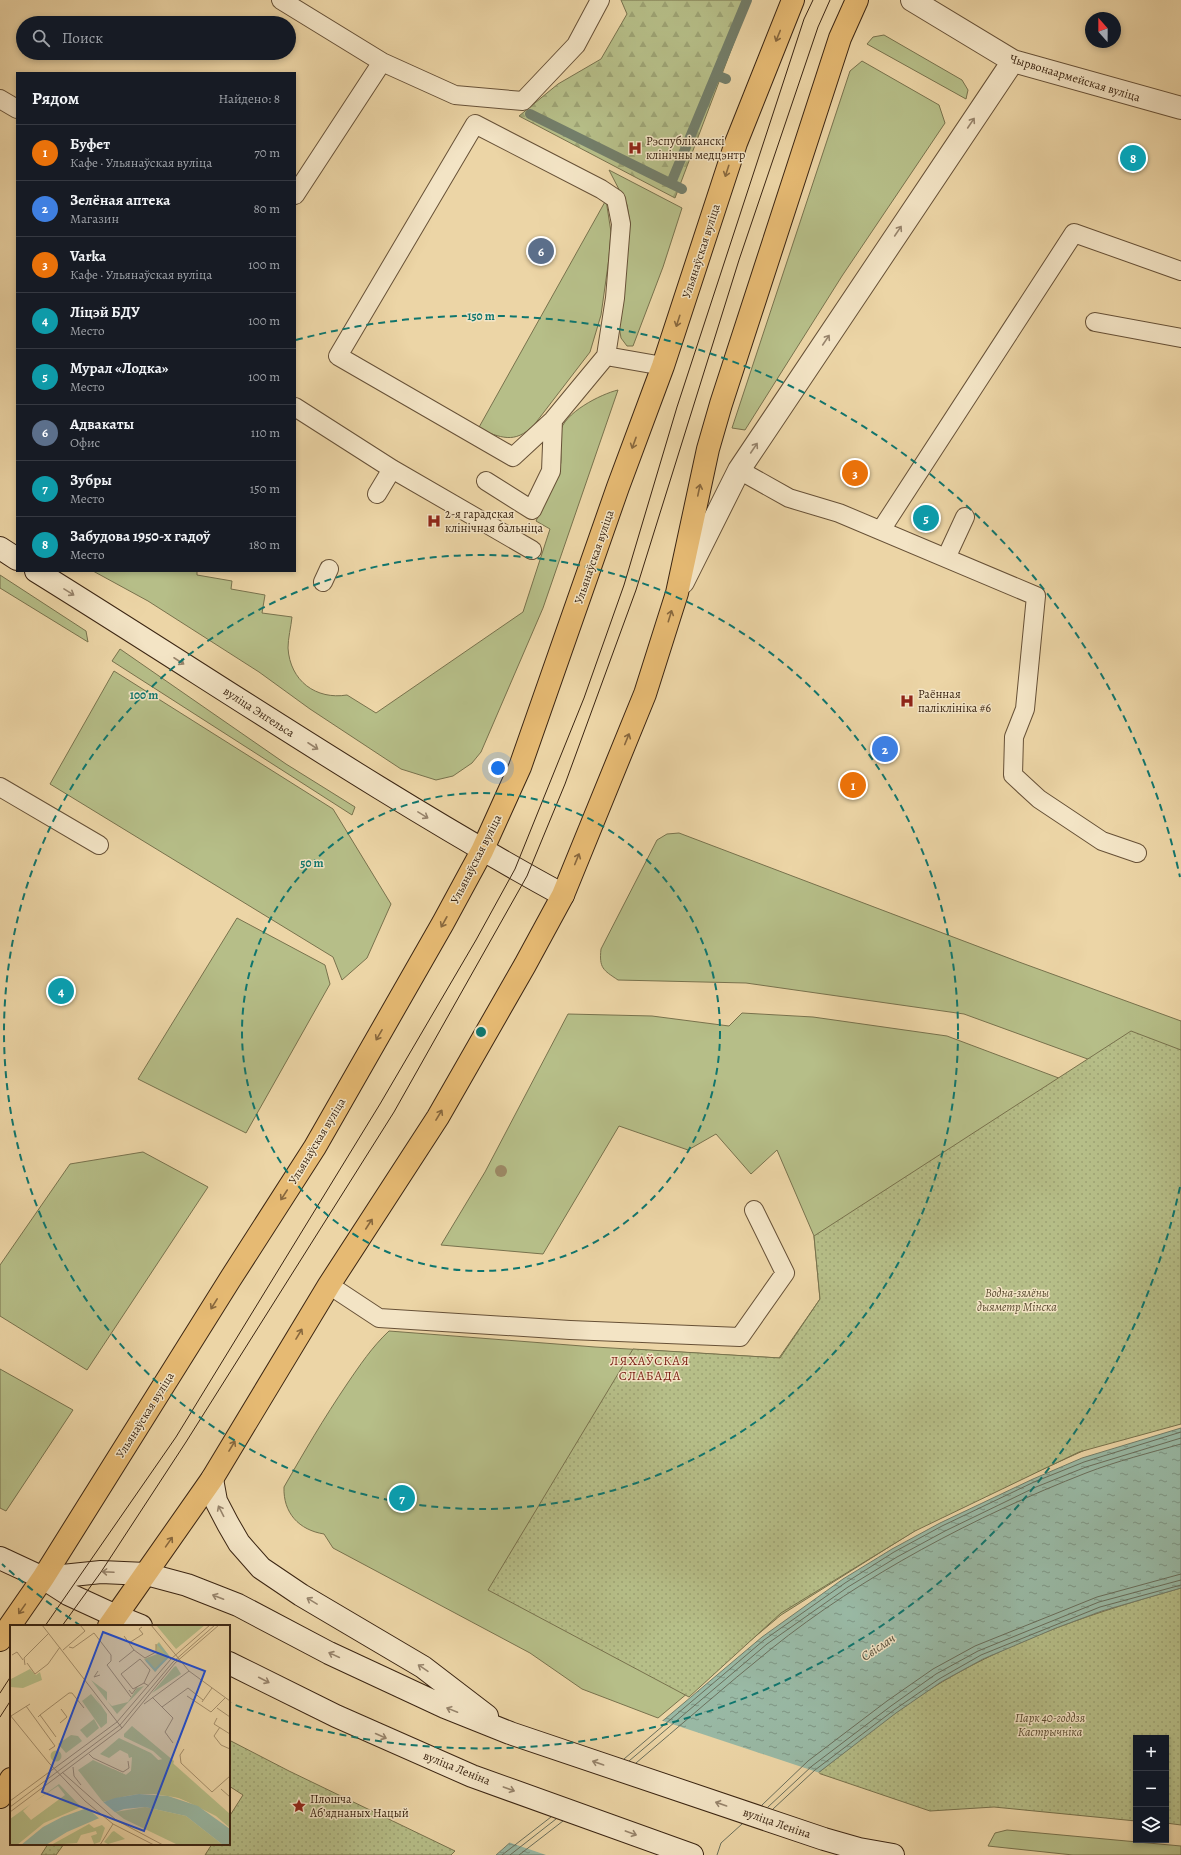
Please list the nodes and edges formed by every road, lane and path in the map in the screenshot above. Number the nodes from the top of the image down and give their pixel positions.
1 (281, 0) edge
2 (600, 0) edge
3 (793, 0) edge
4 (857, 0) edge
5 (912, 0) edge
6 (302, 5) edge
7 (1013, 61) junction
8 (382, 62) junction
9 (0, 99) edge
10 (16, 108) edge
11 (1181, 108) edge
12 (296, 193) edge
13 (1181, 271) edge
14 (1095, 322) dead end
15 (1181, 338) edge
16 (606, 356) junction
17 (663, 366) junction
18 (296, 408) edge
19 (553, 420) junction
20 (392, 469) junction
21 (739, 470) junction
22 (486, 481) dead end
23 (377, 494) dead end
24 (965, 517) dead end
25 (881, 530) junction
26 (0, 548) edge
27 (532, 550) dead end
28 (16, 558) edge
29 (946, 558) junction
30 (38, 572) edge
31 (677, 593) junction
32 (0, 787) edge
33 (99, 845) dead end
34 (482, 851) junction
35 (1137, 853) dead end
36 (563, 895) junction
37 (754, 1210) dead end
38 (329, 1285) junction
39 (212, 1479) junction
40 (0, 1558) edge
41 (146, 1574) junction
42 (43, 1578) junction
43 (113, 1621) edge
44 (10, 1625) edge
45 (135, 1625) edge
46 (10, 1626) edge
47 (0, 1640) edge
48 (230, 1663) edge
49 (519, 1736) junction
50 (10, 1781) edge
51 (0, 1797) edge
52 (692, 1855) edge
53 (893, 1855) edge

1 - 6 lane
2 - 8 lane
3 -> 17 main road, Ульянаўская вуліца
31 -> 4 main road
5 - 7 main road, Чырвонаармейская вуліца
6 - 8 lane
7 - 11 main road, Чырвонаармейская вуліца
21 -> 7 main road
8 - 12 lane
9 - 10 lane
13 - 25 lane
14 - 15 lane
16 - 17 lane
16 - 19 lane
16 - 19 lane
17 -> 34 main road, Ульянаўская вуліца
18 - 20 lane
19 - 22 lane
20 - 23 lane
20 - 27 lane
21 - 25 lane
21 - 31 main road
24 - 29 lane
25 - 29 lane
26 - 28 main road
29 - 35 lane
30 -> 34 main road, вуліца Энгельса
36 -> 31 main road
32 - 33 lane
34 - 36 main road, вуліца Энгельса
34 -> 42 main road, Ульянаўская вуліца
38 -> 36 main road
37 - 38 lane
39 -> 38 main road
41 -> 39 main road
49 -> 39 main road
40 - 42 main road
41 -> 42 main road, вуліца Леніна
41 - 43 main road
49 -> 41 main road, вуліца Леніна
42 - 43 main road
42 -> 44 main road, Ульянаўская вуліца
43 - 45 main road
46 -> 47 main road, Ульянаўская вуліца
48 -> 52 main road, вуліца Леніна
53 -> 49 main road, вуліца Леніна
50 - 51 main road

